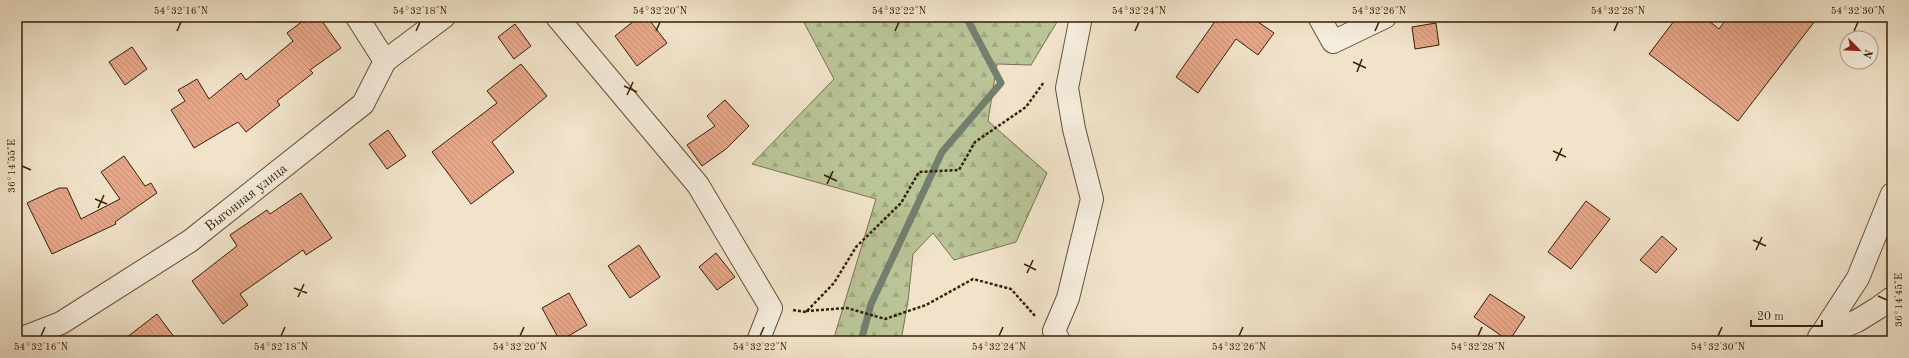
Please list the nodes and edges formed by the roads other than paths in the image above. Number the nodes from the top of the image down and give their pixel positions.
1 (357, 17) edge
2 (444, 17) edge
3 (557, 17) edge
4 (1080, 17) edge
5 (1319, 17) edge
6 (1385, 17) edge
7 (385, 61) junction
8 (1892, 194) edge
9 (1892, 298) edge
10 (1055, 338) edge
11 (1819, 338) edge
12 (17, 340) edge
13 (758, 341) edge

1 - 7 street
2 - 7 street, Выгонная улица
3 - 13 street
4 - 10 street
5 - 6 street
7 - 12 street, Выгонная улица
8 - 11 street
9 - 11 street

